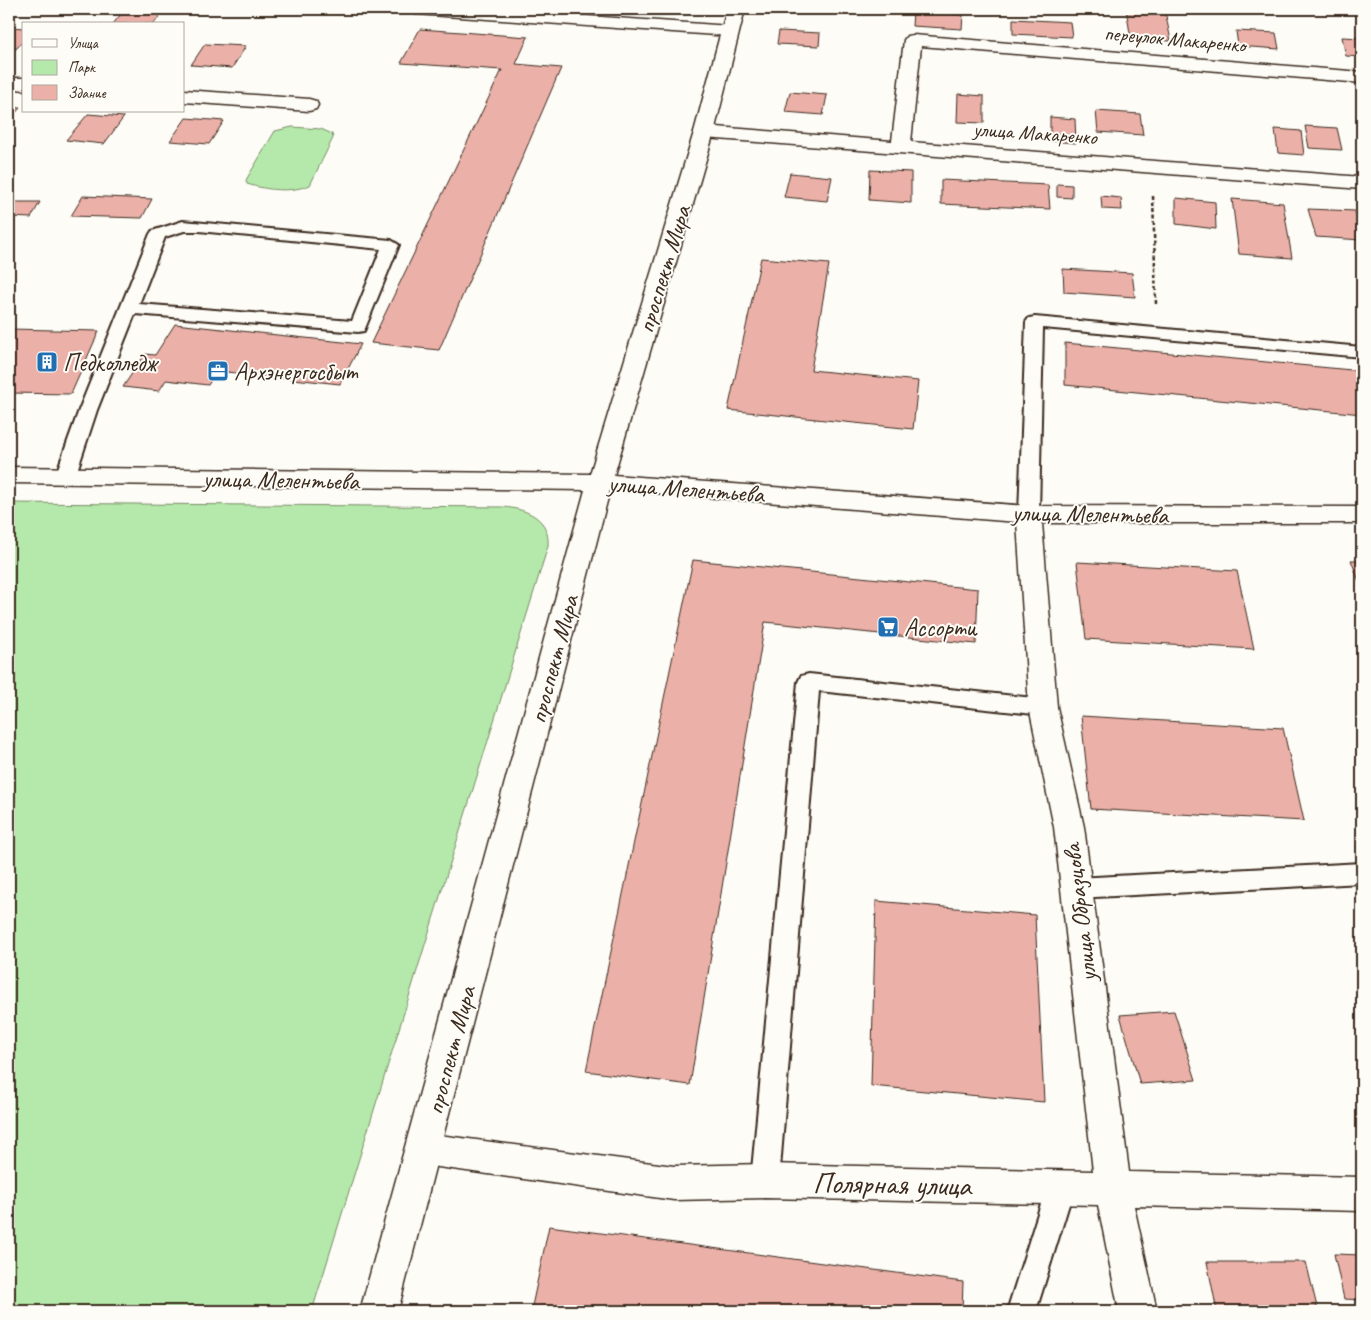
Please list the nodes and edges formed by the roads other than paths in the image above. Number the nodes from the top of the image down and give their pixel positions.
1 (416, 9) edge
2 (733, 20) edge
3 (1362, 77) edge
4 (9, 82) edge
5 (22, 84) edge
6 (185, 96) edge
7 (309, 105) dead end
8 (704, 132) junction
9 (901, 147) junction
10 (1362, 183) edge
11 (129, 308) junction
12 (1362, 352) edge
13 (9, 475) edge
14 (65, 477) junction
15 (600, 482) junction
16 (1029, 514) junction
17 (1362, 516) edge
18 (1043, 707) junction
19 (1362, 873) edge
20 (1076, 888) junction
21 (424, 1149) junction
22 (765, 1181) junction
23 (1060, 1188) junction
24 (1112, 1189) junction
25 (1362, 1194) edge
26 (379, 1311) edge
27 (1021, 1311) edge
28 (1138, 1311) edge

1 - 2 street
2 - 8 street, проспект Мира
3 - 9 street, переулок Макаренко
4 - 5 street
6 - 7 street
8 - 9 street, улица Макаренко
8 - 15 street, проспект Мира
9 - 10 street, улица Макаренко
11 - 11 lane
11 - 14 lane
12 - 16 lane
13 - 14 street, улица Мелентьева
14 - 15 street, улица Мелентьева
15 - 16 street, улица Мелентьева
15 - 21 street, проспект Мира
16 - 17 street, улица Мелентьева
16 - 18 street, улица Образцова
18 - 20 street, улица Образцова
18 - 22 lane
19 - 20 lane
20 - 24 street, улица Образцова
21 - 22 street, Полярная улица
21 - 26 street, проспект Мира
22 - 23 street, Полярная улица
23 - 24 street, Полярная улица
23 - 27 lane
24 - 25 street, Полярная улица
24 - 28 street, улица Образцова

